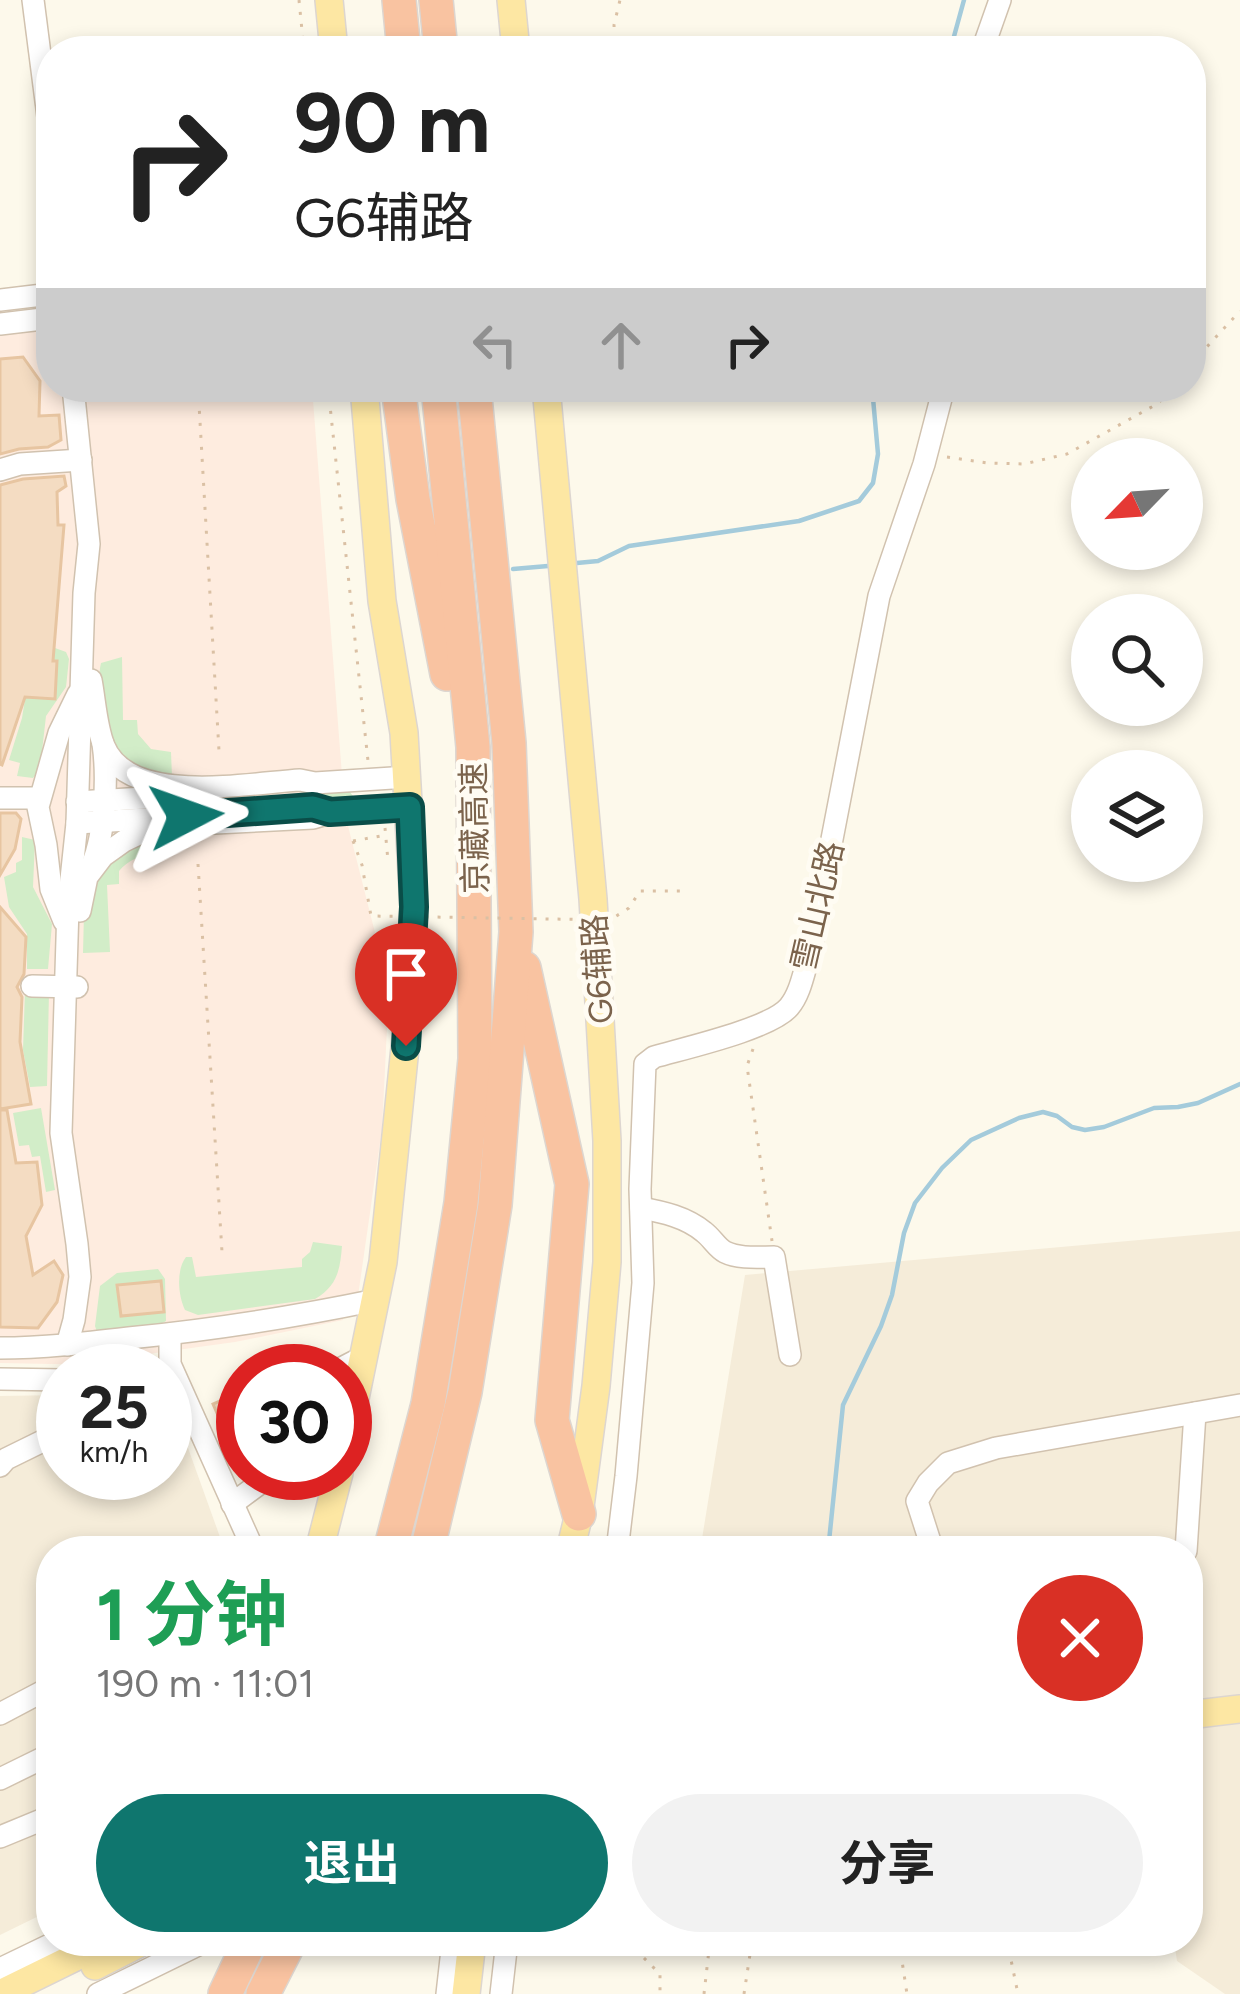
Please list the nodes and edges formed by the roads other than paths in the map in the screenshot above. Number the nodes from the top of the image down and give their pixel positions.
1 (33, 0) edge
2 (328, 0) edge
3 (399, 0) edge
4 (436, 0) edge
5 (511, 0) edge
6 (1000, 0) edge
7 (38, 36) edge
8 (332, 36) edge
9 (403, 36) edge
10 (440, 36) edge
11 (515, 36) edge
12 (987, 36) edge
13 (36, 296) edge
14 (0, 300) edge
15 (36, 320) edge
16 (0, 324) edge
17 (77, 402) edge
18 (84, 402) edge
19 (365, 402) edge
20 (400, 402) edge
21 (438, 402) edge
22 (475, 402) edge
23 (547, 402) edge
24 (940, 402) edge
25 (83, 428) junction
26 (81, 460) junction
27 (0, 470) edge
28 (81, 688) junction
29 (103, 744) junction
30 (408, 777) junction
31 (315, 783) junction
32 (0, 798) edge
33 (38, 798) junction
34 (410, 807) junction
35 (102, 812) junction
36 (330, 812) junction
37 (77, 813) junction
38 (475, 818) junction
39 (87, 877) junction
40 (69, 932) junction
41 (515, 932) junction
42 (32, 986) dead end
43 (72, 987) junction
44 (641, 1208) junction
45 (376, 1300) junction
46 (170, 1334) junction
47 (74, 1344) joint
48 (169, 1344) edge
49 (366, 1344) edge
50 (36, 1346) edge
51 (0, 1348) edge
52 (790, 1355) dead end
53 (0, 1379) edge
54 (36, 1379) edge
55 (1240, 1406) edge
56 (1195, 1413) junction
57 (192, 1426) edge
58 (36, 1444) edge
59 (0, 1466) edge
60 (237, 1500) edge
61 (332, 1500) edge
62 (232, 1504) junction
63 (579, 1514) junction
64 (247, 1536) edge
65 (323, 1536) edge
66 (394, 1536) edge
67 (431, 1536) edge
68 (574, 1536) edge
69 (618, 1536) edge
70 (928, 1536) edge
71 (1187, 1536) edge
72 (36, 1695) edge
73 (1240, 1709) edge
74 (1203, 1713) edge
75 (0, 1714) edge
76 (36, 1762) edge
77 (0, 1780) edge
78 (36, 1822) edge
79 (0, 1837) edge
80 (36, 1952) edge
81 (77, 1956) edge
82 (114, 1956) edge
83 (175, 1956) edge
84 (243, 1956) edge
85 (282, 1956) edge
86 (451, 1956) edge
87 (470, 1956) edge
88 (488, 1956) edge
89 (506, 1956) edge
90 (0, 1969) edge
91 (0, 1994) edge
92 (37, 1994) edge
93 (98, 1994) edge
94 (225, 1994) edge
95 (263, 1994) edge
96 (447, 1994) edge
97 (466, 1994) edge
98 (484, 1994) edge
99 (502, 1994) edge

1 - 7 street
2 - 8 main road
3 - 9 highway
4 - 10 highway
5 - 11 main road
6 - 12 street
13 - 14 street
15 - 16 street
17 - 25 street
18 - 25 street
19 - 30 main road
20 - 38 highway
21 - 38 highway, 京藏高速
22 - 41 highway
23 - 63 main road, G6辅路
24 - 44 street, 雪山北路
25 - 26 street
25 - 29 street
26 - 27 street
26 - 28 street
28 - 33 street
28 - 37 street
29 - 31 street
29 - 35 street
30 - 31 street
30 - 34 main road
31 - 35 street
32 - 33 street
33 - 40 street
34 - 36 street
34 - 45 main road
35 - 36 street
35 - 37 street
35 - 39 street
36 - 39 street
37 - 40 street
38 - 66 highway, 京藏高速
39 - 43 street
40 - 43 street
41 - 63 highway
41 - 67 highway
42 - 43 street
43 - 47 street
44 - 52 street
44 - 69 street, 雪山北路
45 - 46 street
45 - 49 main road
46 - 47 street
46 - 48 street
50 - 51 street
53 - 54 street
55 - 56 street
56 - 70 street
56 - 71 street
57 - 62 street
58 - 59 street
60 - 62 street
61 - 65 main road
62 - 64 street
63 - 68 main road, G6辅路
72 - 75 street
73 - 74 main road
76 - 77 street
78 - 79 street
80 - 90 street
81 - 91 main road
82 - 92 main road
83 - 93 street
84 - 94 highway
85 - 95 highway
86 - 96 street
87 - 97 main road
88 - 98 main road
89 - 99 street

